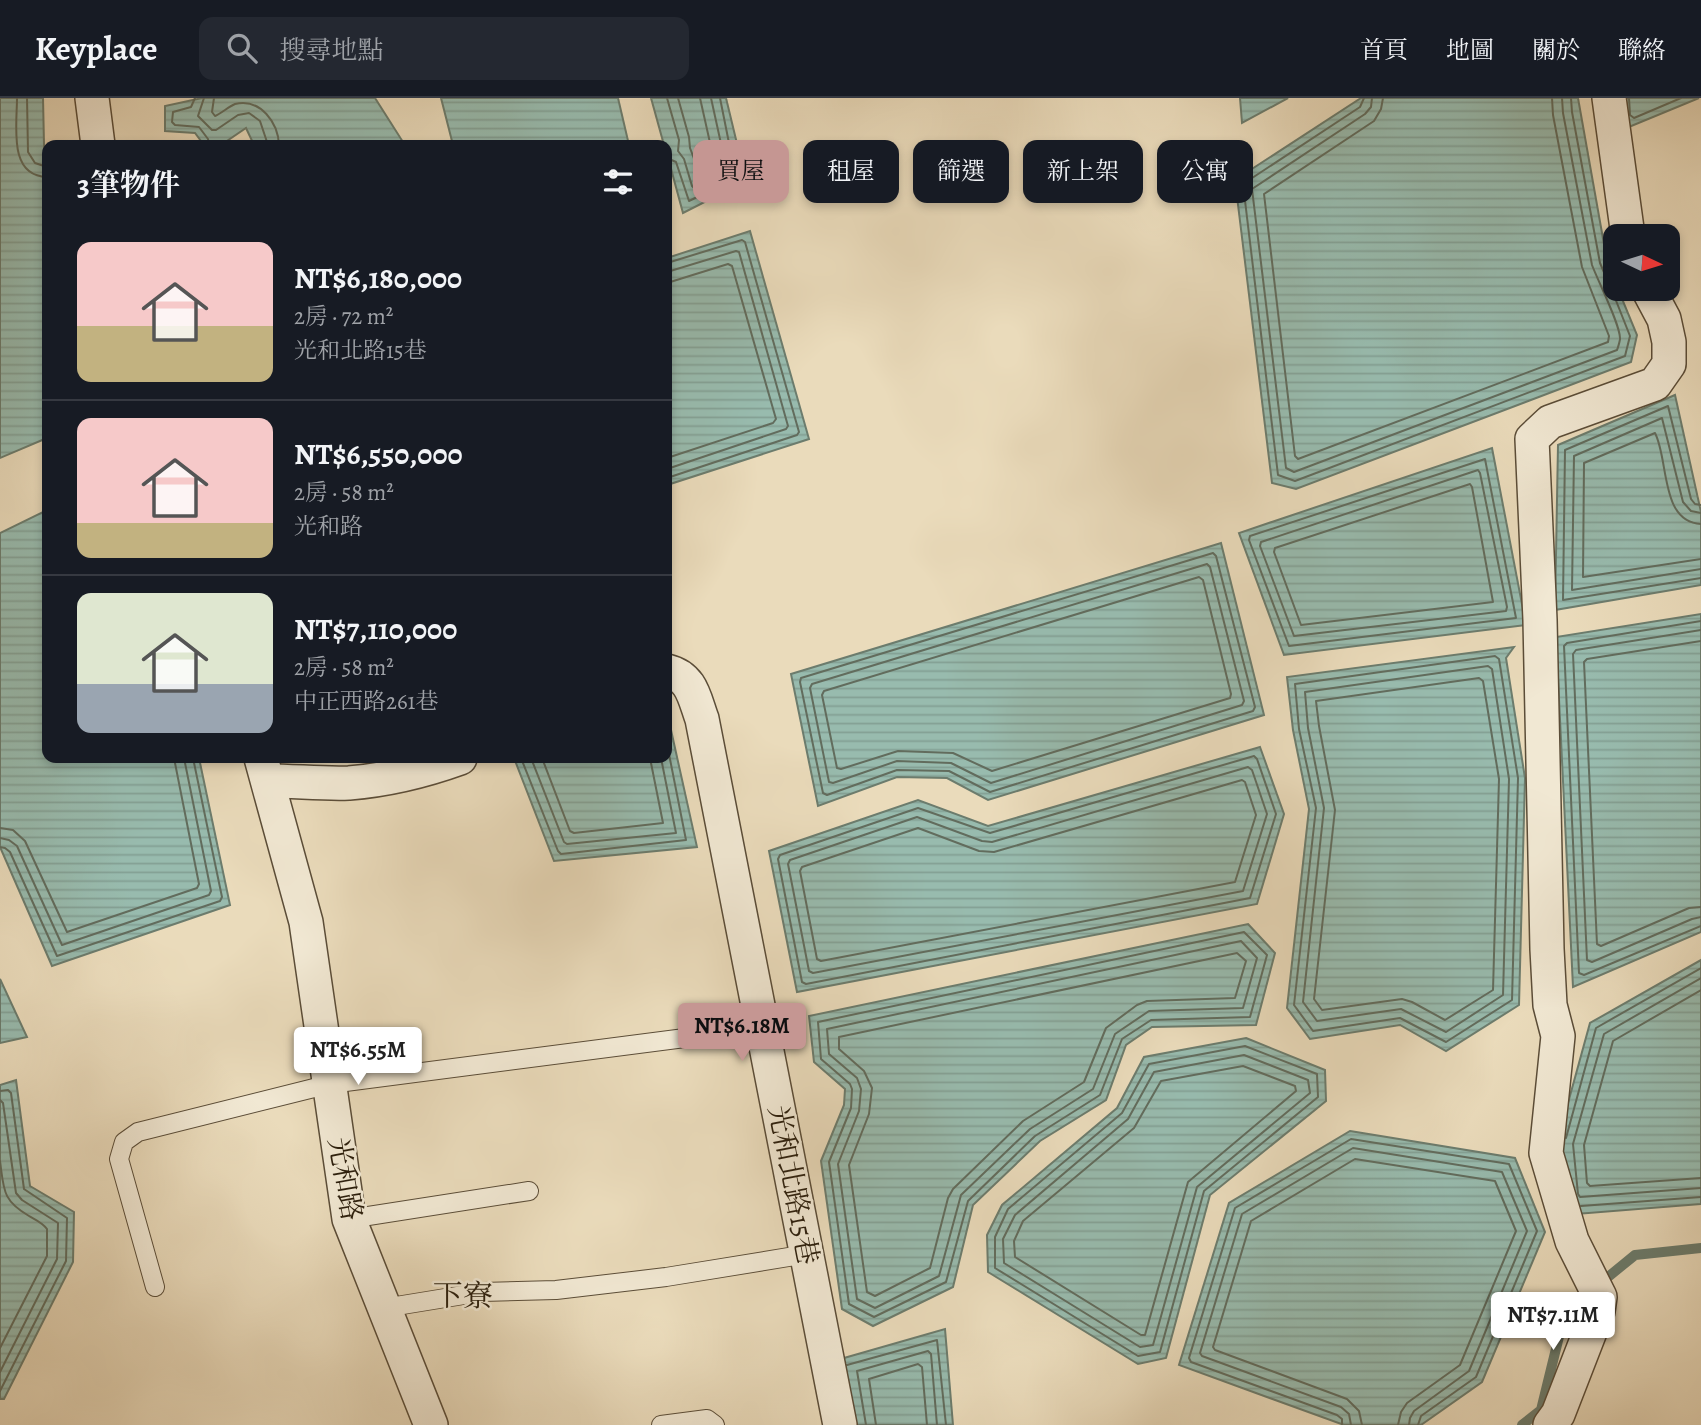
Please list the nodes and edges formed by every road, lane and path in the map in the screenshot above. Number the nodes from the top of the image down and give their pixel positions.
1 (92, 98) edge
2 (1609, 98) edge
3 (97, 140) edge
4 (1626, 224) edge
5 (1654, 301) edge
6 (672, 673) edge
7 (445, 763) edge
8 (264, 769) edge
9 (762, 1028) junction
10 (330, 1084) junction
11 (529, 1191) dead end
12 (349, 1219) junction
13 (807, 1254) junction
14 (155, 1287) dead end
15 (384, 1308) junction
16 (432, 1425) edge
17 (661, 1425) edge
18 (715, 1425) edge
19 (840, 1425) edge
20 (1550, 1425) edge

1 - 3 street
2 - 4 street
5 - 20 street
6 - 9 street, 光和北路15巷
7 - 8 street
8 - 10 street, 光和路
9 - 10 lane
9 - 13 street, 光和北路15巷
10 - 12 street, 光和路
10 - 14 lane
11 - 12 lane
12 - 15 street, 光和路
13 - 15 lane
13 - 19 street, 光和北路15巷
15 - 16 street, 光和路
17 - 18 lane

